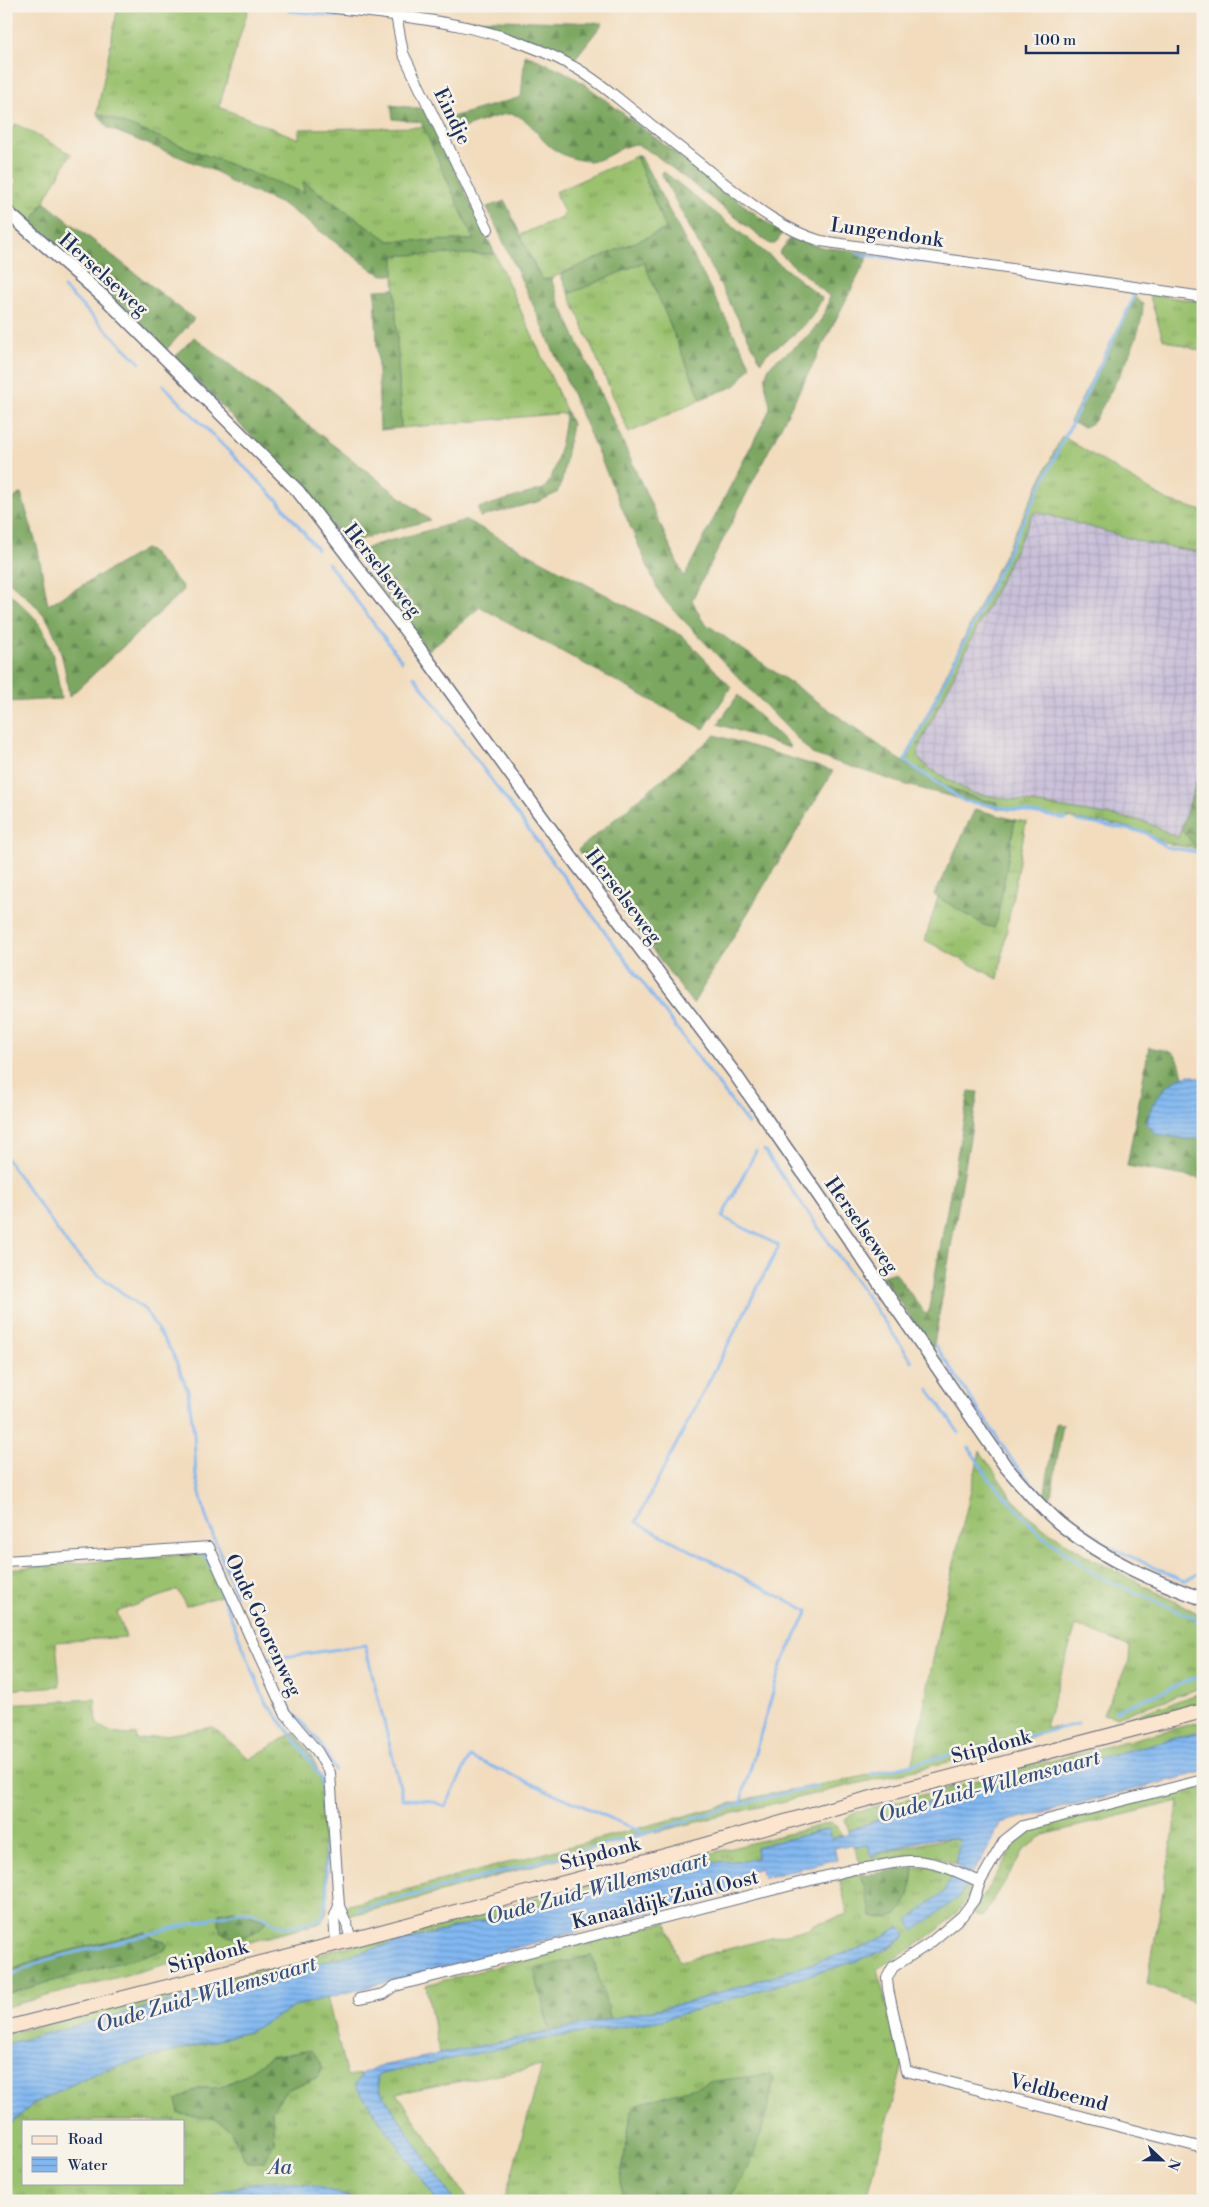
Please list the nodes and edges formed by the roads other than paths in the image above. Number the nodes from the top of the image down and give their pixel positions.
1 (318, 6) edge
2 (396, 15) junction
3 (6, 212) edge
4 (488, 229) dead end
5 (1203, 297) edge
6 (6, 1561) edge
7 (1202, 1599) edge
8 (1203, 1712) edge
9 (1203, 1780) edge
10 (980, 1882) junction
11 (339, 1906) junction
12 (350, 1940) junction
13 (336, 1943) junction
14 (358, 1999) dead end
15 (6, 2028) edge
16 (1203, 2148) edge

1 - 2 street
2 - 4 street, Eindje
2 - 5 street, Lungendonk
3 - 7 street, Herselseweg
6 - 11 street, Oude Goorenweg
8 - 12 main road, Stipdonk
9 - 10 street
10 - 14 street, Kanaaldijk Zuid Oost
10 - 16 street, Veldbeemd
11 - 12 street, Oude Goorenweg
11 - 13 street, Oude Goorenweg
12 - 13 main road, Stipdonk
13 - 15 main road, Stipdonk

